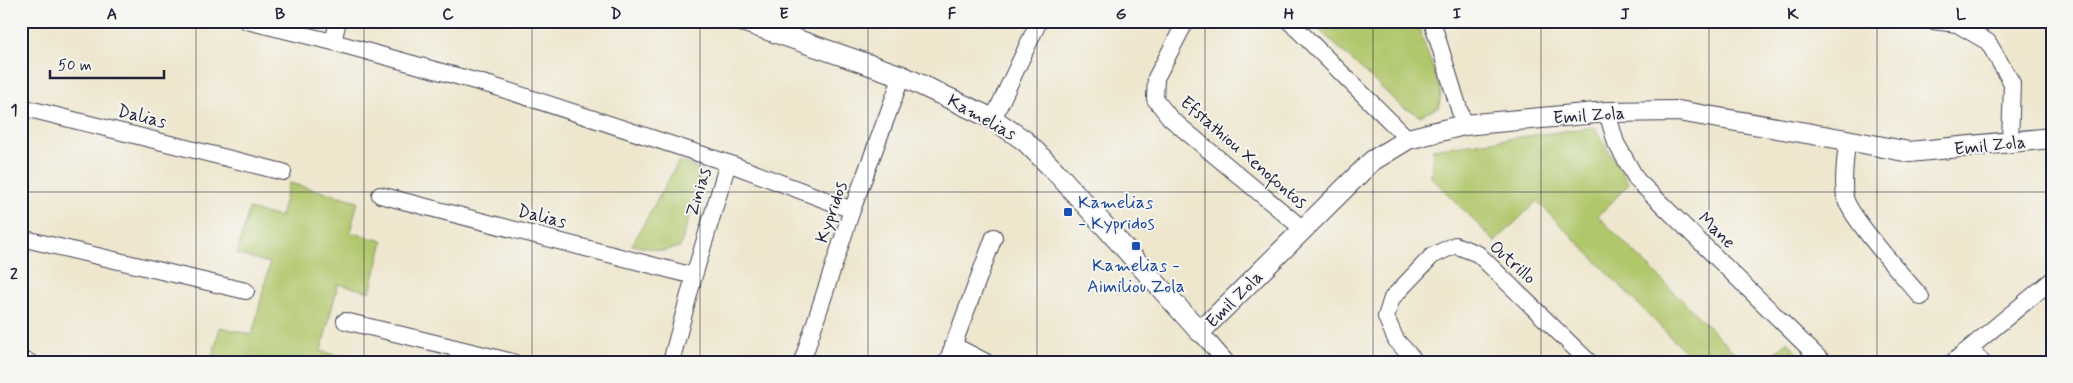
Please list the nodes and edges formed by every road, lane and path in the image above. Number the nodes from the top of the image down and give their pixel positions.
1 (247, 21) edge
2 (338, 21) edge
3 (742, 21) edge
4 (1039, 21) edge
5 (1186, 21) edge
6 (1289, 21) edge
7 (1432, 21) edge
8 (1933, 21) edge
9 (333, 42) junction
10 (902, 76) junction
11 (21, 107) edge
12 (1606, 112) junction
13 (994, 119) junction
14 (1464, 125) junction
15 (2052, 138) edge
16 (1408, 139) junction
17 (1847, 140) junction
18 (2010, 143) junction
19 (728, 162) junction
20 (283, 172) dead end
21 (380, 195) dead end
22 (852, 210) junction
23 (1304, 230) junction
24 (994, 237) dead end
25 (21, 238) edge
26 (694, 276) junction
27 (2052, 280) edge
28 (246, 291) dead end
29 (1922, 297) dead end
30 (345, 322) dead end
31 (1200, 332) junction
32 (953, 345) junction
33 (1970, 348) junction
34 (21, 360) edge
35 (29, 362) edge
36 (513, 362) edge
37 (671, 362) edge
38 (802, 362) edge
39 (947, 362) edge
40 (986, 362) edge
41 (1226, 362) edge
42 (1416, 362) edge
43 (1589, 362) edge
44 (1823, 362) edge
45 (1953, 362) edge
46 (1982, 362) edge

1 - 9 street
2 - 9 street
3 - 10 street, Kamelias
4 - 13 street
5 - 23 street, Efstathiou Xenofontos
6 - 16 street
7 - 14 street
8 - 18 street
9 - 19 street
10 - 13 street, Kamelias
10 - 22 street, Kypridos
11 - 20 street, Dalias
12 - 14 street, Emil Zola
12 - 17 street, Emil Zola
12 - 44 street, Mane
13 - 31 street, Kamelias
14 - 16 street, Emil Zola
15 - 18 street, Emil Zola
16 - 23 street, Emil Zola
17 - 18 street, Emil Zola
17 - 29 street
19 - 22 street, Zinias
19 - 26 street, Zinias
21 - 26 street, Dalias
22 - 38 street, Kypridos
23 - 31 street, Emil Zola
24 - 32 street
25 - 28 street
26 - 37 street, Zinias
27 - 33 street
30 - 36 street
31 - 41 street, Kamelias
32 - 39 street
32 - 40 street
33 - 45 street
33 - 46 street
34 - 35 street
42 - 43 street, Outrillo

